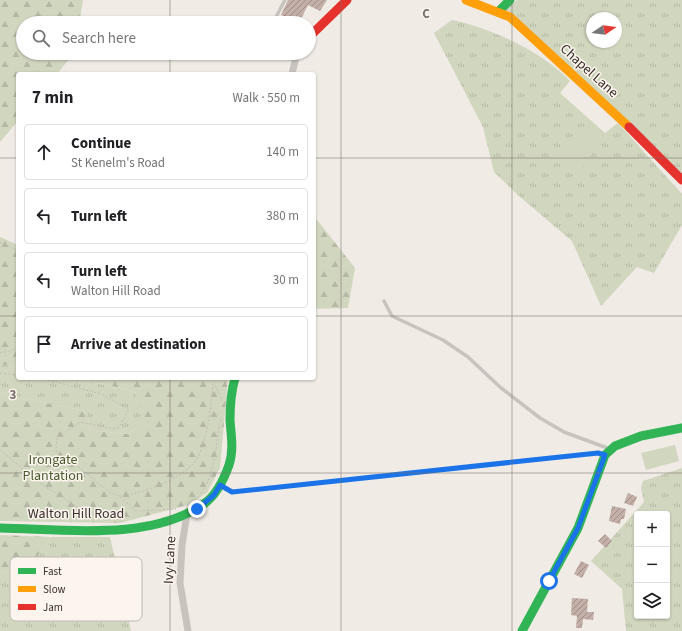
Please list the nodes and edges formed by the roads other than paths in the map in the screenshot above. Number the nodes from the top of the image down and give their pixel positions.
1 (285, 0) edge
2 (347, 0) edge
3 (466, 0) edge
4 (510, 0) edge
5 (498, 12) junction
6 (277, 16) edge
7 (316, 30) edge
8 (295, 60) edge
9 (292, 72) edge
10 (682, 180) edge
11 (384, 301) dead end
12 (235, 380) edge
13 (682, 428) edge
14 (608, 452) junction
15 (187, 514) junction
16 (0, 528) edge
17 (188, 631) edge
18 (522, 631) edge

1 - 6 lane
2 - 7 street
3 - 5 street, Chapel Lane
4 - 5 street
5 - 10 street, Chapel Lane
8 - 9 street
11 - 14 lane
12 - 15 street, Walton Hill Road
13 - 14 street
14 - 18 street
15 - 16 street, Walton Hill Road
15 - 17 street, Ivy Lane

